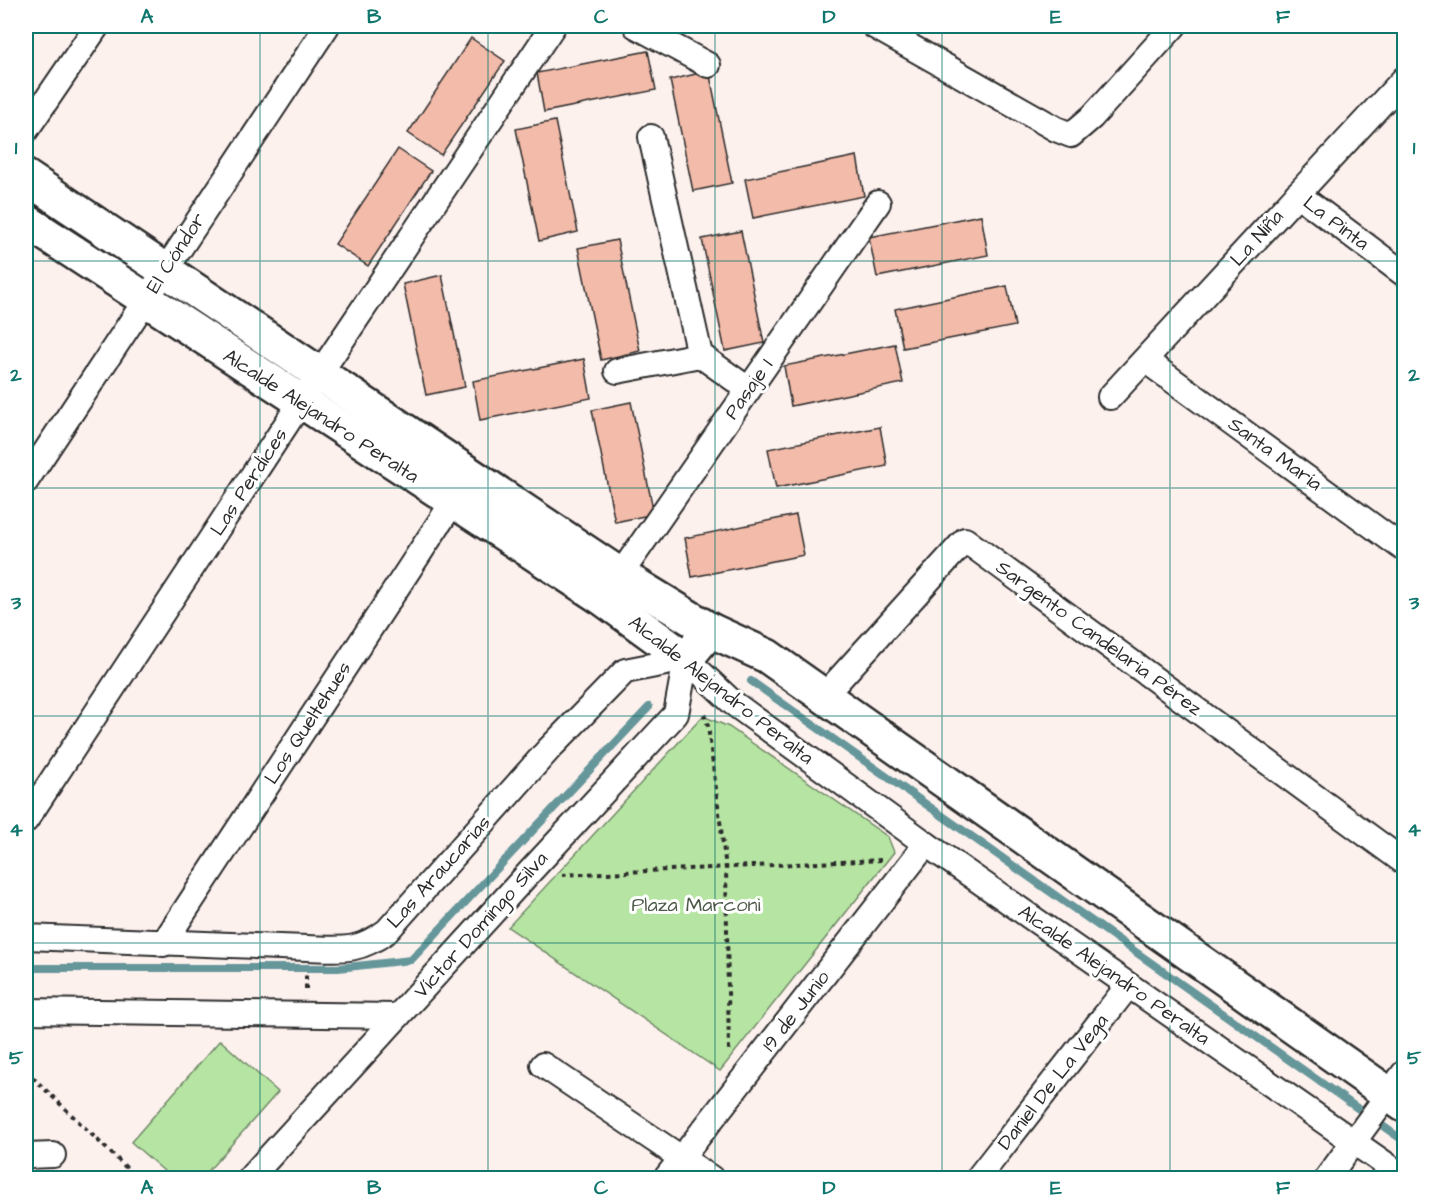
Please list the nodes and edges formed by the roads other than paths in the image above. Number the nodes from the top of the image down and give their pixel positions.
1 (98, 26) edge
2 (327, 26) edge
3 (553, 26) edge
4 (636, 26) edge
5 (873, 26) edge
6 (1174, 26) edge
7 (908, 33) edge
8 (708, 65) dead end
9 (1404, 79) edge
10 (26, 130) edge
11 (651, 137) dead end
12 (26, 177) edge
13 (1297, 194) junction
14 (878, 203) dead end
15 (26, 221) edge
16 (165, 271) junction
17 (1404, 274) edge
18 (146, 301) junction
19 (700, 355) junction
20 (1145, 360) junction
21 (617, 371) dead end
22 (320, 373) junction
23 (748, 389) junction
24 (1110, 397) dead end
25 (301, 403) junction
26 (26, 481) edge
27 (453, 502) junction
28 (1404, 549) edge
29 (620, 575) junction
30 (710, 630) junction
31 (686, 659) junction
32 (824, 696) junction
33 (26, 820) edge
34 (926, 843) junction
35 (1404, 862) edge
36 (26, 937) edge
37 (163, 944) junction
38 (1128, 986) junction
39 (26, 1011) edge
40 (398, 1016) junction
41 (543, 1065) dead end
42 (1399, 1091) edge
43 (1355, 1142) junction
44 (53, 1155) dead end
45 (26, 1156) edge
46 (682, 1159) junction
47 (1404, 1177) edge
48 (250, 1179) edge
49 (666, 1179) edge
50 (711, 1179) edge
51 (978, 1179) edge
52 (1327, 1179) edge

1 - 10 street
2 - 16 street, El Cóndor
3 - 22 street, Las Perdices
4 - 8 street
5 - 7 street
6 - 7 street
9 - 13 street, La Niña
11 - 19 street
12 - 16 main road, Alcalde Alejandro Peralta
13 - 17 street, La Pinta
13 - 20 street, La Niña
14 - 23 street, Pasaje I
15 - 18 main road, Alcalde Alejandro Peralta
16 - 18 street, El Cóndor
16 - 22 main road, Alcalde Alejandro Peralta
18 - 25 main road, Alcalde Alejandro Peralta
18 - 26 street, El Cóndor
19 - 21 street
19 - 23 street
20 - 24 street, La Niña
20 - 28 street, Santa María
22 - 25 street, Las Perdices
22 - 29 main road, Alcalde Alejandro Peralta
23 - 29 street, Pasaje I
25 - 27 main road, Alcalde Alejandro Peralta
25 - 33 street, Las Perdices
27 - 31 main road, Alcalde Alejandro Peralta
27 - 37 street, Los Queltehues
29 - 30 main road, Alcalde Alejandro Peralta
30 - 31 main road
30 - 32 main road, Alcalde Alejandro Peralta
31 - 34 street, Alcalde Alejandro Peralta
31 - 37 street, Las Araucarias
31 - 40 street, Víctor Domingo Silva
32 - 35 street, Sargento Candelaria Pérez
32 - 42 main road, Alcalde Alejandro Peralta
34 - 38 street, Alcalde Alejandro Peralta
34 - 46 street, 19 de Junio
36 - 37 street, Las Araucarias
38 - 43 street, Alcalde Alejandro Peralta
38 - 51 street, Daniel De La Vega
39 - 40 street
40 - 48 street, Víctor Domingo Silva
41 - 46 street
42 - 43 street
43 - 47 street, Alcalde Alejandro Peralta
43 - 52 street
44 - 45 street
46 - 49 street, 19 de Junio
46 - 50 street

